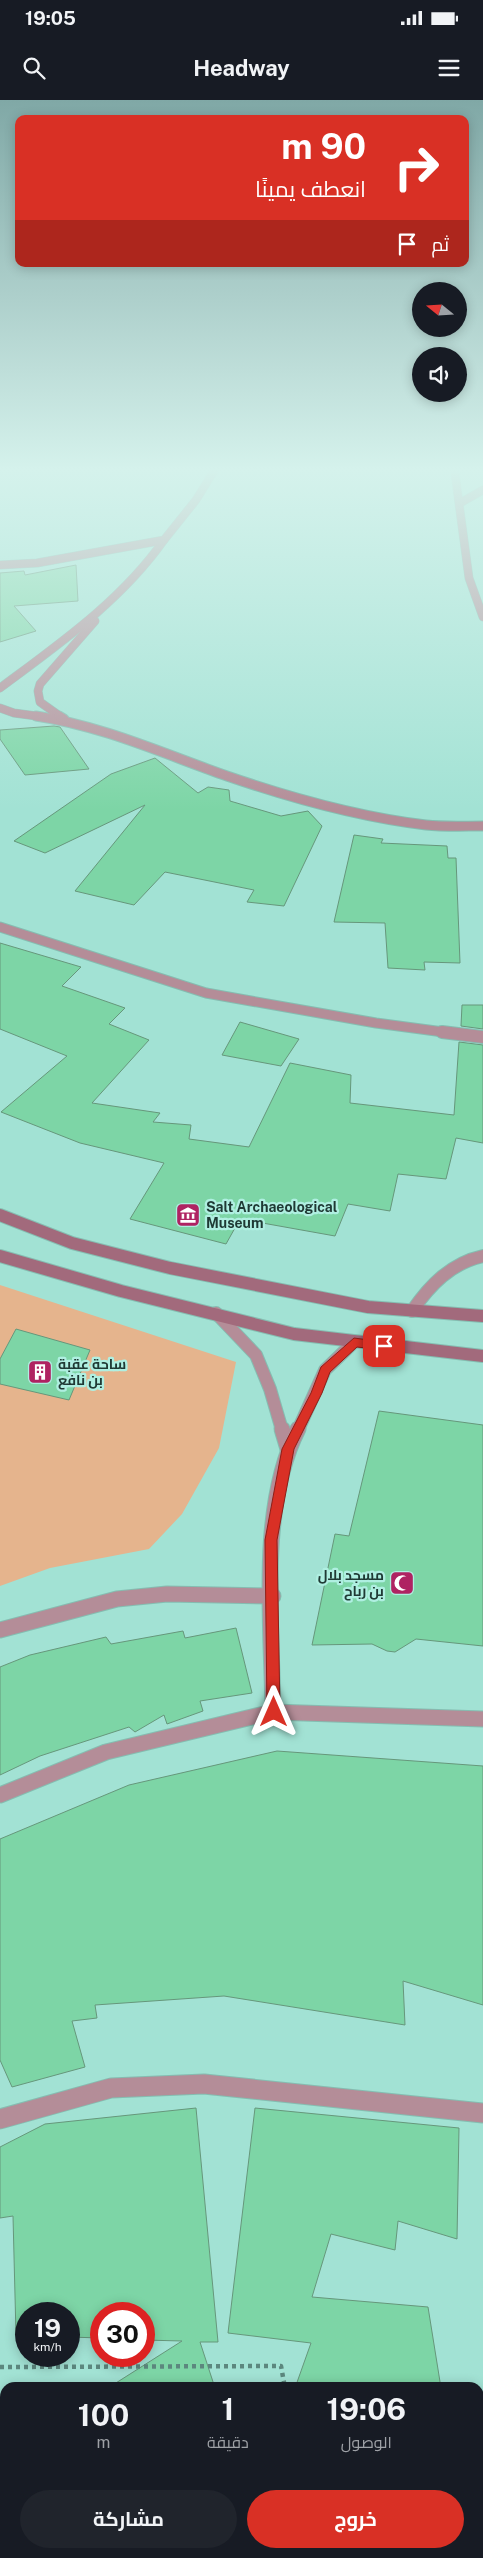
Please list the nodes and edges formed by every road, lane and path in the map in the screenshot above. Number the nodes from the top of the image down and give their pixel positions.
1 (130, 581) edge
2 (470, 581) edge
3 (106, 604) junction
4 (483, 617) edge
5 (0, 688) edge
6 (0, 708) edge
7 (14, 713) junction
8 (0, 716) edge
9 (68, 722) junction
10 (483, 826) edge
11 (0, 927) edge
12 (483, 1037) edge
13 (0, 1215) edge
14 (0, 1256) edge
15 (483, 1256) edge
16 (412, 1311) junction
17 (216, 1313) junction
18 (483, 1316) edge
19 (354, 1342) junction
20 (483, 1356) edge
21 (288, 1449) junction
22 (273, 1596) junction
23 (0, 1630) edge
24 (274, 1712) junction
25 (483, 1719) edge
26 (0, 1795) edge
27 (483, 2113) edge
28 (0, 2119) edge
29 (0, 2367) edge
30 (284, 2382) edge

1 - 3 street
2 - 4 street
3 - 5 street
3 - 9 street
6 - 7 street
7 - 8 street
7 - 9 street
9 - 10 street
11 - 12 street
13 - 16 main road
14 - 17 main road
15 - 16 street
16 - 18 main road
17 - 19 main road
17 - 21 street
19 - 20 main road
19 - 21 street
21 - 22 street
22 - 23 street
22 - 24 street
24 - 25 street
24 - 26 street
27 - 28 street
29 - 30 path

